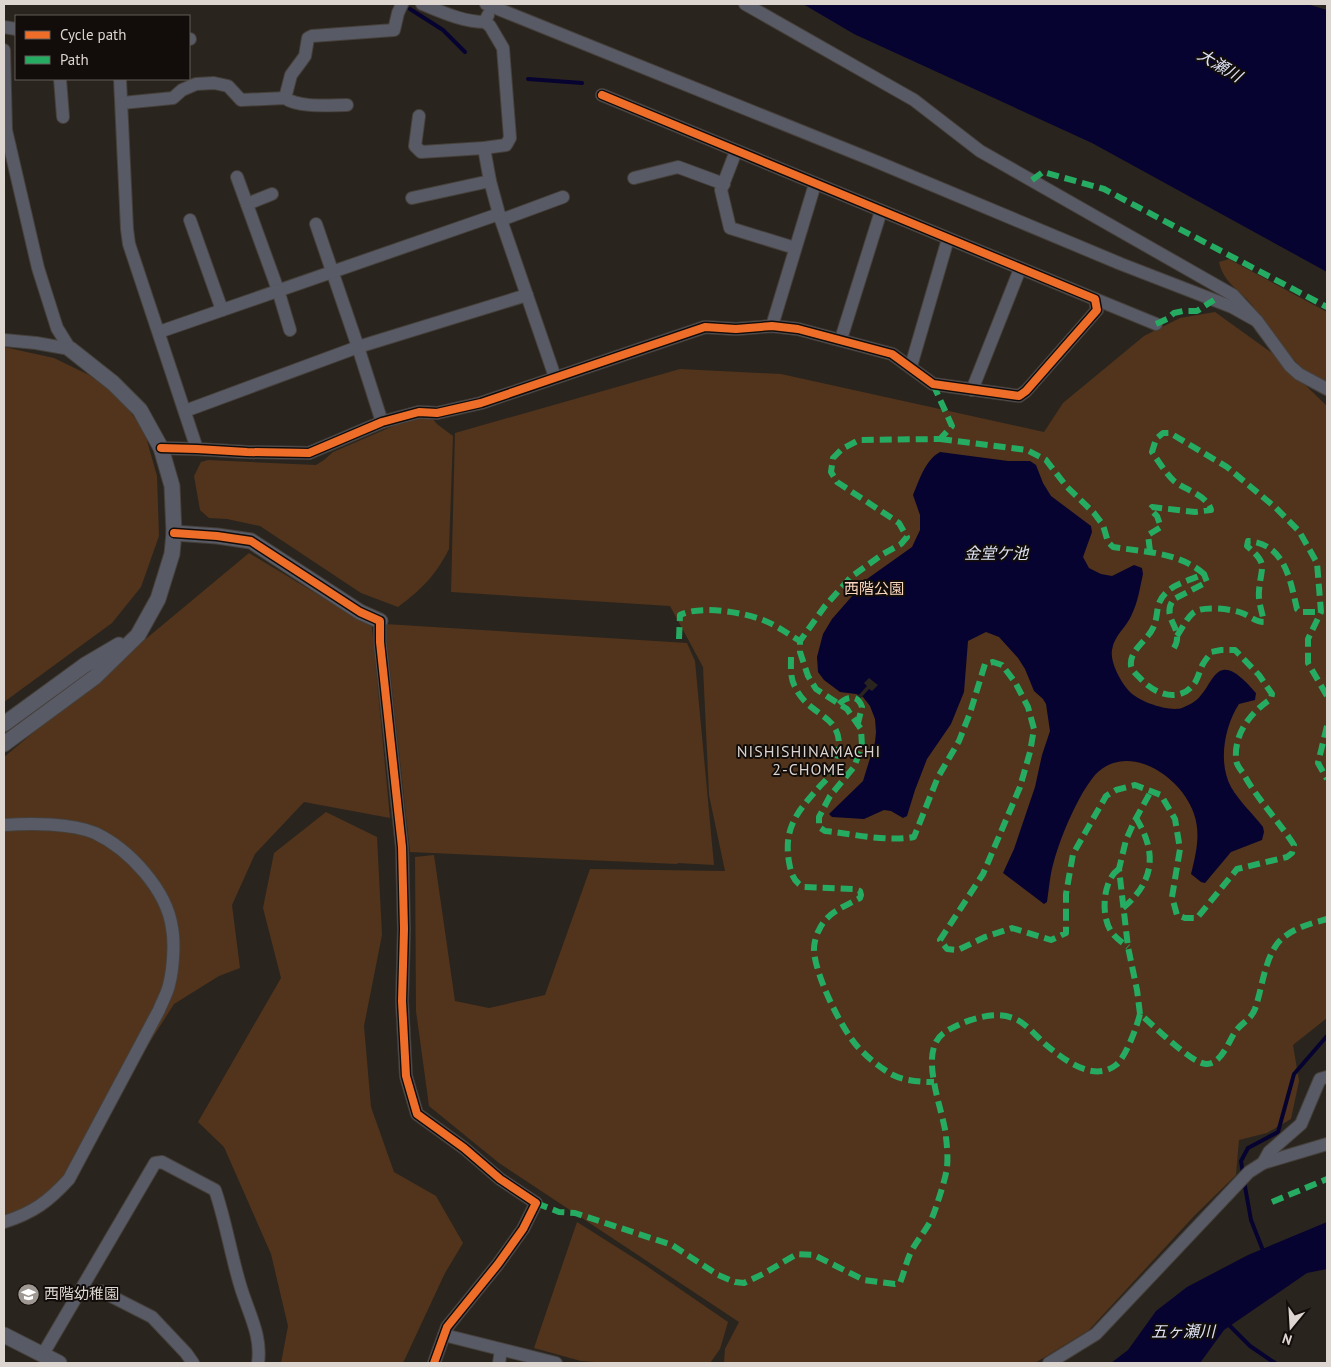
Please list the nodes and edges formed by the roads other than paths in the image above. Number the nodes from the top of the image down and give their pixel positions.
1 (402, 4) edge
2 (422, 4) edge
3 (745, 4) edge
4 (489, 5) edge
5 (485, 22) junction
6 (4, 50) edge
7 (4, 79) edge
8 (60, 80) edge
9 (120, 80) edge
10 (602, 95) dead end
11 (285, 98) junction
12 (122, 103) junction
13 (347, 105) dead end
14 (419, 116) dead end
15 (63, 117) dead end
16 (484, 148) junction
17 (736, 151) junction
18 (237, 177) dead end
19 (634, 178) dead end
20 (490, 181) junction
21 (724, 184) junction
22 (815, 184) junction
23 (272, 194) dead end
24 (563, 197) dead end
25 (412, 198) dead end
26 (247, 204) junction
27 (880, 211) junction
28 (500, 217) junction
29 (190, 220) dead end
30 (316, 224) dead end
31 (948, 238) junction
32 (795, 248) junction
33 (1020, 269) junction
34 (332, 271) junction
35 (278, 290) junction
36 (527, 295) junction
37 (1095, 299) junction
38 (222, 310) junction
39 (1258, 321) junction
40 (1156, 324) dead end
41 (772, 326) junction
42 (290, 330) dead end
43 (159, 332) junction
44 (841, 339) junction
45 (4, 340) edge
46 (358, 347) junction
47 (70, 348) junction
48 (911, 366) junction
49 (555, 377) junction
50 (1327, 388) edge
51 (972, 390) junction
52 (185, 411) junction
53 (382, 422) junction
54 (162, 448) junction
55 (197, 449) junction
56 (174, 533) junction
57 (380, 621) joint
58 (138, 635) junction
59 (4, 724) edge
60 (4, 744) edge
61 (4, 825) edge
62 (1327, 1078) edge
63 (1327, 1144) edge
64 (1263, 1163) junction
65 (4, 1222) edge
66 (101, 1291) dead end
67 (4, 1335) edge
68 (444, 1335) junction
69 (501, 1350) junction
70 (43, 1354) junction
71 (59, 1363) edge
72 (193, 1363) edge
73 (258, 1363) edge
74 (434, 1363) edge
75 (499, 1363) edge
76 (556, 1363) edge
77 (1049, 1363) edge

1 - 11 street
2 - 5 street
3 - 39 street
4 - 5 street
4 - 39 street
5 - 16 street
6 - 7 street
7 - 47 street
8 - 15 street
9 - 12 street
10 - 17 street
11 - 12 street
11 - 13 street
12 - 43 street
14 - 16 street
16 - 20 street
17 - 21 street
17 - 22 street
18 - 26 street
19 - 21 street
20 - 25 street
20 - 28 street
21 - 32 street
22 - 27 street
22 - 32 street
23 - 26 street
24 - 28 street
26 - 35 street
27 - 31 street
27 - 44 street
28 - 34 street
28 - 36 street
29 - 38 street
30 - 34 street
31 - 33 street
31 - 48 street
32 - 41 street
33 - 37 street
33 - 51 street
34 - 35 street
34 - 46 street
35 - 38 street
35 - 42 street
36 - 46 street
36 - 49 street
37 - 40 street
37 - 51 street
38 - 43 street
39 - 50 street
41 - 44 street
41 - 49 street
43 - 52 street
44 - 48 street
45 - 47 street
46 - 52 street
46 - 53 street
47 - 54 street
48 - 51 street
49 - 53 street
52 - 55 street
53 - 55 street
54 - 55 street
54 - 56 street
56 - 57 street
56 - 58 street
57 - 68 street
58 - 59 street
58 - 60 street
61 - 65 street
62 - 64 street
63 - 64 street
64 - 77 street
66 - 72 street
67 - 70 street
68 - 69 street
68 - 74 street
69 - 75 street
69 - 76 street
70 - 71 street
70 - 73 street

